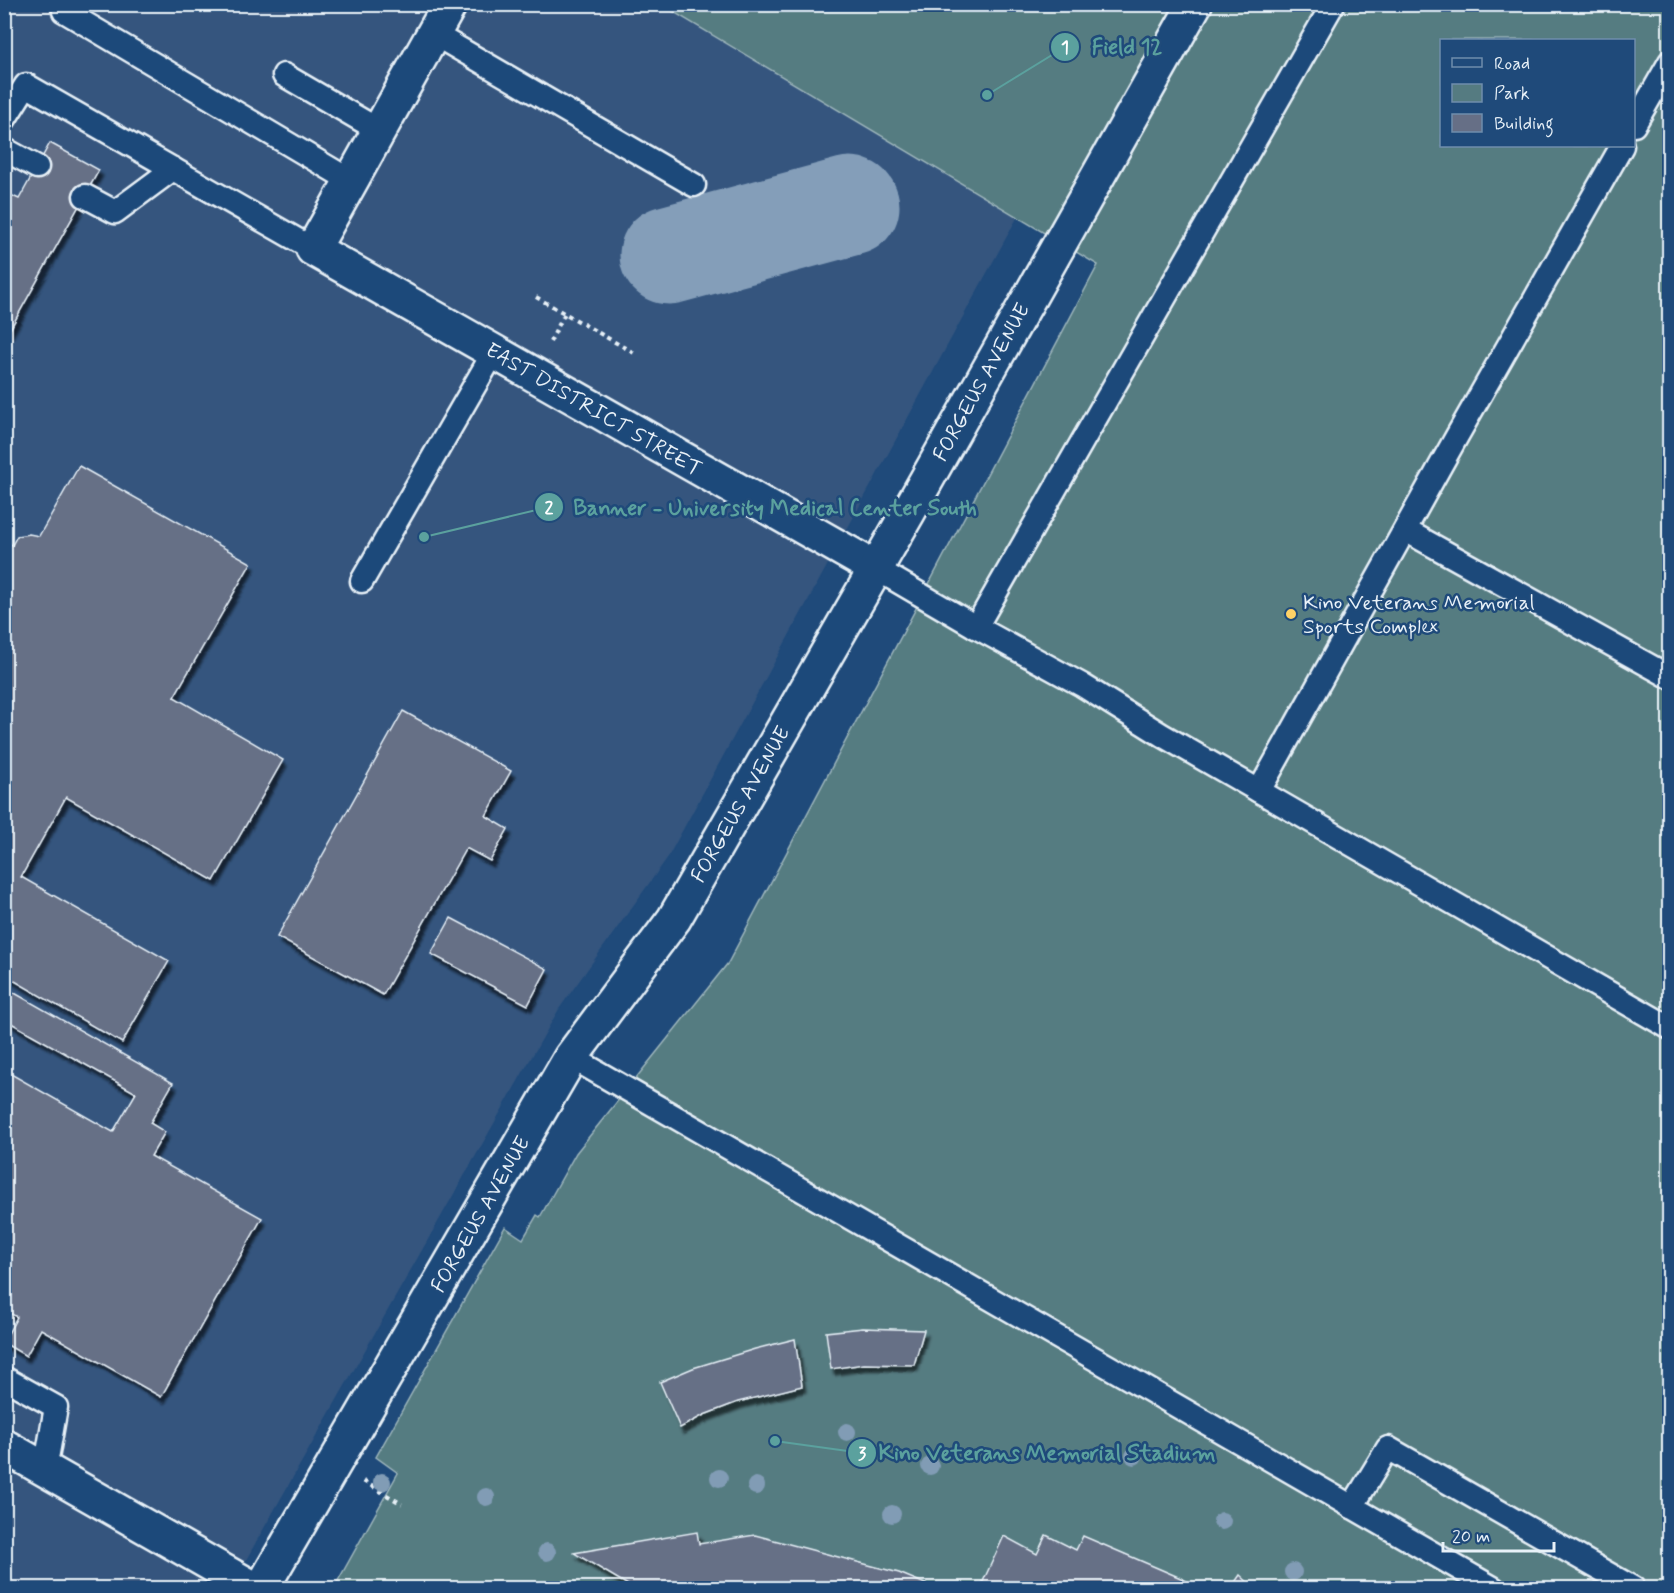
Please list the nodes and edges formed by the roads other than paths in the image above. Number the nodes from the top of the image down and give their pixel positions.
1 (67, 4) edge
2 (450, 4) edge
3 (1195, 4) edge
4 (1333, 4) edge
5 (434, 34) junction
6 (1670, 62) edge
7 (284, 75) dead end
8 (4, 120) edge
9 (1635, 123) edge
10 (380, 130) junction
11 (1621, 147) edge
12 (4, 149) edge
13 (37, 167) dead end
14 (173, 169) junction
15 (351, 181) junction
16 (694, 185) dead end
17 (85, 196) dead end
18 (313, 249) junction
19 (494, 352) junction
20 (1405, 530) junction
21 (875, 568) junction
22 (362, 581) dead end
23 (976, 627) junction
24 (1670, 677) edge
25 (1259, 791) junction
26 (1670, 1028) edge
27 (571, 1057) junction
28 (4, 1377) edge
29 (4, 1446) edge
30 (45, 1470) junction
31 (1352, 1507) junction
32 (253, 1588) edge
33 (262, 1588) edge
34 (1493, 1588) edge
35 (1633, 1588) edge

1 - 15 lane
2 - 5 street
3 - 21 street, FORGEUS AVENUE
4 - 23 lane
5 - 10 street
5 - 16 lane
6 - 9 lane
7 - 10 lane
8 - 14 lane
10 - 15 street
11 - 20 lane
12 - 13 lane
14 - 17 lane
14 - 18 lane
15 - 18 street
18 - 19 street, EAST DISTRICT STREET
19 - 21 street, EAST DISTRICT STREET
19 - 22 lane
20 - 24 lane
20 - 25 lane
21 - 23 lane
21 - 27 street, FORGEUS AVENUE
23 - 25 lane
25 - 26 lane
27 - 31 lane
27 - 33 street, FORGEUS AVENUE
28 - 30 lane
29 - 30 street
30 - 32 street
31 - 34 lane
31 - 35 lane

